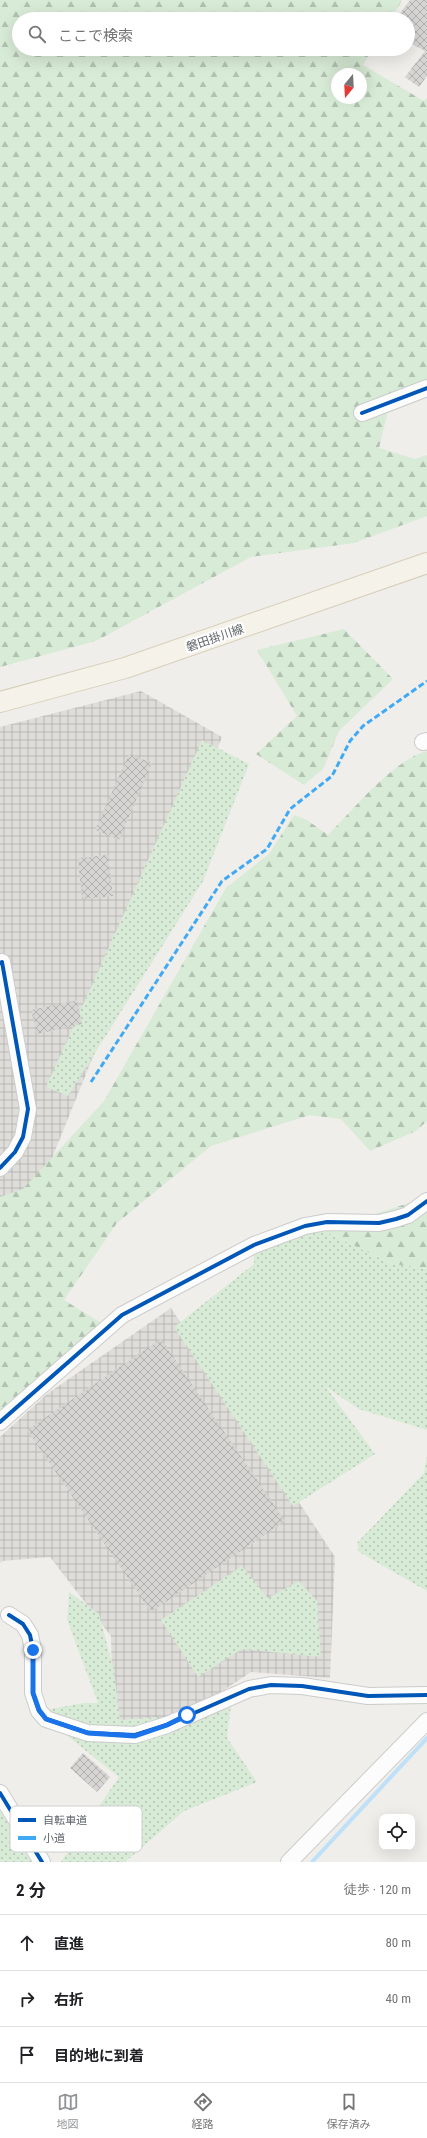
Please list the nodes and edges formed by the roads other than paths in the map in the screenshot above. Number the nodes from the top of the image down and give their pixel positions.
1 (427, 388) edge
2 (362, 413) dead end
3 (427, 563) edge
4 (0, 702) edge
5 (0, 963) edge
6 (0, 1168) edge
7 (427, 1201) edge
8 (0, 1422) edge
9 (9, 1615) dead end
10 (427, 1695) edge
11 (427, 1721) edge
12 (0, 1793) edge
13 (10, 1809) edge
14 (36, 1852) edge
15 (42, 1862) edge
16 (289, 1862) edge

1 - 2 street
3 - 4 main road, 磐田掛川線
5 - 6 street
7 - 8 street
9 - 10 street
11 - 16 street
12 - 13 street
14 - 15 street

